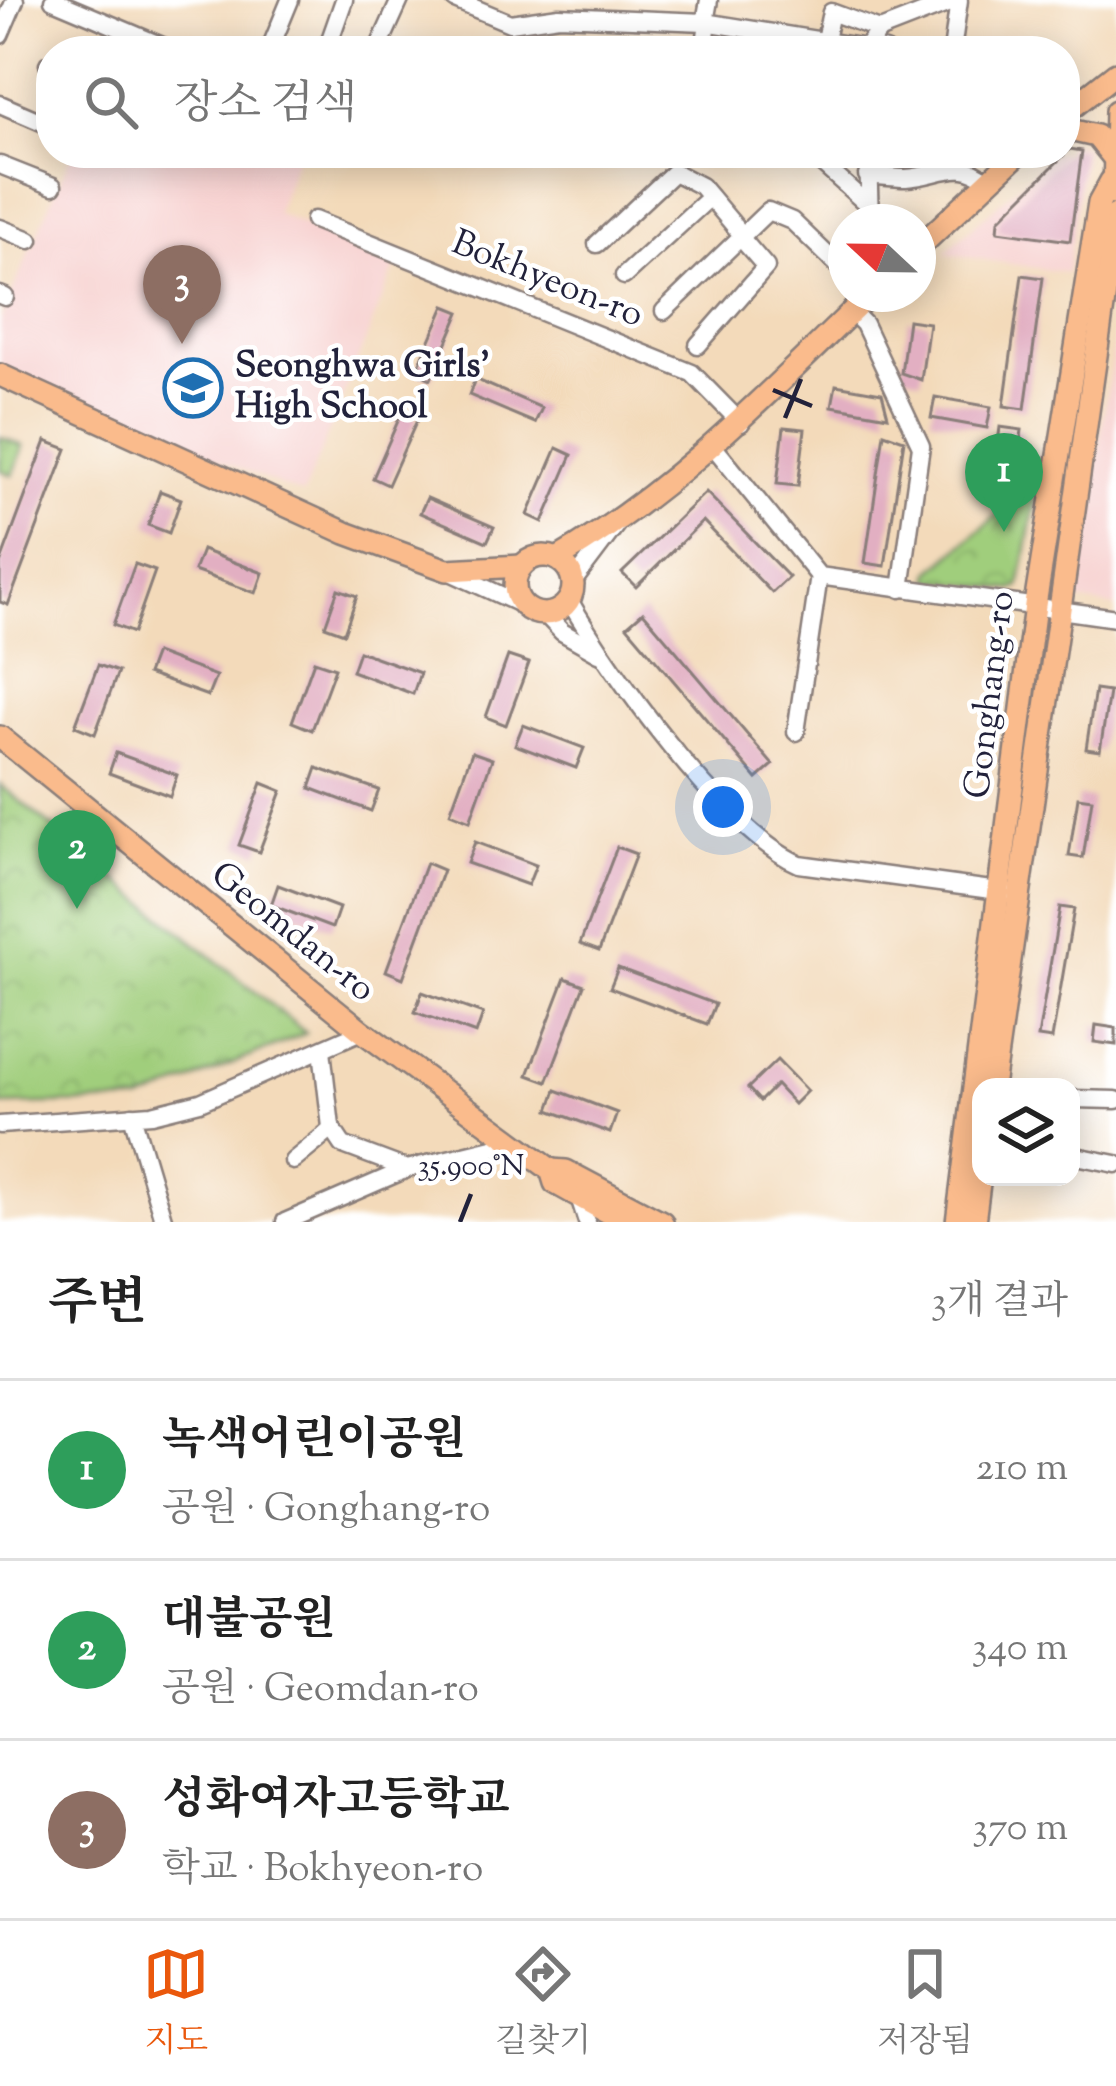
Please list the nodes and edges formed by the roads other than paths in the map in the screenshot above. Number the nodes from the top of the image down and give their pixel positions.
1 (15, 0) edge
2 (53, 0) edge
3 (290, 0) edge
4 (344, 0) edge
5 (400, 0) edge
6 (455, 0) edge
7 (709, 0) edge
8 (948, 1) edge
9 (831, 6) edge
10 (707, 22) junction
11 (880, 30) junction
12 (128, 33) junction
13 (0, 35) edge
14 (126, 36) edge
15 (136, 36) edge
16 (275, 36) edge
17 (331, 36) edge
18 (384, 36) edge
19 (706, 36) edge
20 (779, 36) edge
21 (818, 36) edge
22 (875, 36) edge
23 (951, 36) edge
24 (1116, 73) edge
25 (1080, 101) edge
26 (0, 104) edge
27 (1116, 111) edge
28 (36, 120) edge
29 (1080, 132) edge
30 (1113, 158) junction
31 (0, 165) edge
32 (825, 168) edge
33 (867, 168) edge
34 (944, 168) edge
35 (962, 168) edge
36 (1003, 168) edge
37 (867, 175) junction
38 (989, 182) junction
39 (53, 186) dead end
40 (1114, 190) edge
41 (710, 197) junction
42 (859, 204) edge
43 (868, 204) edge
44 (1116, 215) edge
45 (314, 220) dead end
46 (0, 228) edge
47 (936, 231) edge
48 (742, 237) junction
49 (30, 239) dead end
50 (597, 244) dead end
51 (828, 255) edge
52 (624, 276) dead end
53 (664, 311) dead end
54 (851, 312) edge
55 (863, 312) edge
56 (698, 345) dead end
57 (0, 374) edge
58 (741, 423) junction
59 (714, 447) junction
60 (617, 524) junction
61 (557, 559) junction
62 (521, 566) junction
63 (447, 570) junction
64 (819, 576) junction
65 (901, 589) junction
66 (571, 591) junction
67 (520, 604) junction
68 (1035, 605) junction
69 (1059, 610) junction
70 (546, 615) junction
71 (1116, 618) edge
72 (600, 654) junction
73 (796, 732) dead end
74 (0, 737) edge
75 (1009, 892) junction
76 (362, 1031) junction
77 (322, 1050) junction
78 (993, 1078) edge
79 (1080, 1099) edge
80 (1116, 1100) edge
81 (132, 1115) junction
82 (0, 1126) edge
83 (332, 1129) junction
84 (513, 1143) junction
85 (1080, 1158) edge
86 (293, 1161) dead end
87 (1116, 1164) edge
88 (407, 1169) junction
89 (550, 1170) junction
90 (979, 1186) edge
91 (584, 1211) edge
92 (298, 1219) edge
93 (164, 1222) edge
94 (625, 1222) edge
95 (662, 1222) edge
96 (957, 1222) edge
97 (974, 1222) edge

1 - 13 street
2 - 12 street
3 - 16 street
4 - 17 street
5 - 18 street
6 - 10 street
7 - 10 street
8 - 11 street
8 - 23 street
9 - 11 street
9 - 21 street
10 - 19 street
10 - 20 street
11 - 22 street
12 - 14 street
12 - 15 street
24 - 25 main road
26 - 28 street
27 - 30 main road, Gonghang-ro
29 - 30 main road
30 - 40 main road, Gonghang-ro
31 - 39 street
32 - 42 street
33 - 37 street
34 - 37 street
35 - 38 street
36 - 38 main road
37 - 43 street
38 - 47 main road
40 - 68 main road, Gonghang-ro
41 - 48 street
41 - 50 street
41 - 52 street
44 - 69 main road, Gonghang-ro
45 - 58 street, Bokhyeon-ro
46 - 49 street
48 - 51 street
48 - 53 street
48 - 56 street
54 - 58 main road
55 - 65 street
57 - 63 main road
58 - 59 main road
59 - 60 main road
59 - 64 street
60 - 61 main road
60 - 66 street
61 - 62 main road
61 - 66 main road
62 - 63 main road
62 - 67 main road
63 - 67 street
64 - 65 street
64 - 73 street
65 - 68 street
66 - 70 main road
66 - 72 street
67 - 70 main road
68 - 69 street
68 - 75 main road, Gonghang-ro
69 - 71 street
69 - 75 main road, Gonghang-ro
70 - 72 street
72 - 75 street
74 - 76 main road, Geomdan-ro
75 - 78 main road, Gonghang-ro
75 - 96 main road, Gonghang-ro
76 - 77 street
76 - 84 main road, Geomdan-ro
77 - 81 street
77 - 83 street
79 - 80 street
81 - 82 street
81 - 93 street
83 - 86 street
83 - 88 street
84 - 88 street
84 - 89 main road, Geomdan-ro
85 - 87 street
88 - 92 street
89 - 91 main road, Geomdan-ro
89 - 95 main road, Geomdan-ro
90 - 97 main road
91 - 94 main road, Geomdan-ro

